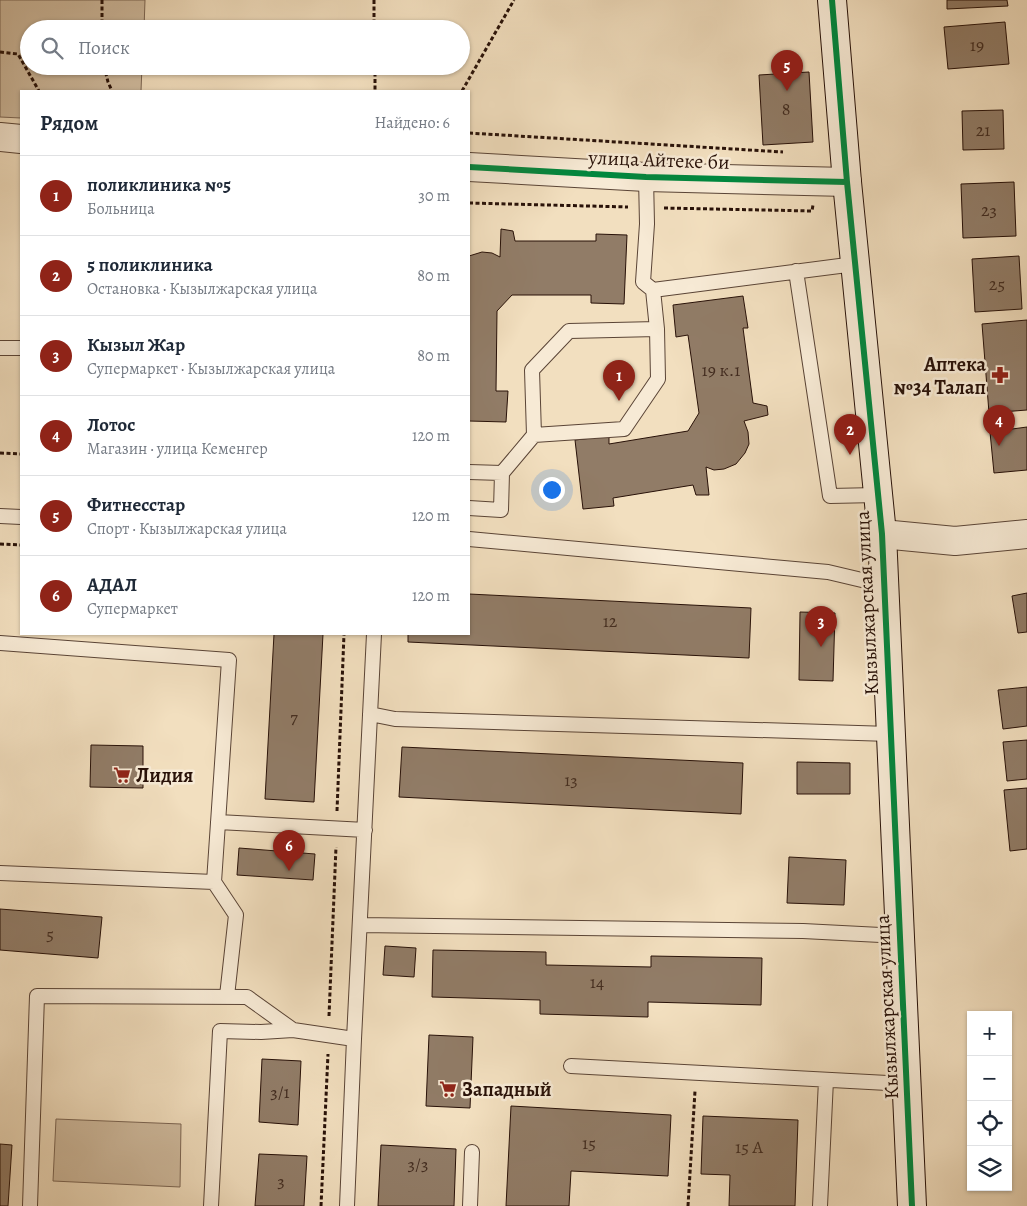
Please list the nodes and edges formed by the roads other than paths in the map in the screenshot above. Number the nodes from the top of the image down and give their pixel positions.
1 (832, 0) edge
2 (0, 137) edge
3 (20, 139) edge
4 (470, 167) edge
5 (646, 177) junction
6 (848, 182) junction
7 (855, 264) junction
8 (796, 271) junction
9 (653, 290) junction
10 (657, 329) junction
11 (0, 348) edge
12 (20, 348) edge
13 (534, 435) junction
14 (470, 472) edge
15 (502, 473) junction
16 (877, 495) junction
17 (470, 508) edge
18 (0, 516) edge
19 (20, 517) edge
20 (882, 534) junction
21 (1027, 534) edge
22 (470, 539) edge
23 (884, 586) junction
24 (374, 635) edge
25 (0, 643) edge
26 (370, 714) junction
27 (890, 734) junction
28 (218, 822) junction
29 (364, 830) junction
30 (0, 873) edge
31 (214, 882) junction
32 (360, 926) junction
33 (900, 936) junction
34 (227, 996) junction
35 (293, 1030) junction
36 (354, 1039) junction
37 (571, 1066) dead end
38 (826, 1080) junction
39 (906, 1084) junction
40 (472, 1152) dead end
41 (30, 1206) edge
42 (211, 1206) edge
43 (347, 1206) edge
44 (470, 1206) edge
45 (820, 1206) edge
46 (912, 1206) edge

1 - 6 street, Кызылжарская улица
2 - 3 street
4 - 5 street, улица Айтеке би
5 - 6 street, улица Айтеке би
5 - 9 lane
6 - 7 street, Кызылжарская улица
7 - 8 lane
7 - 16 street, Кызылжарская улица
8 - 9 lane
8 - 16 lane
9 - 10 lane
10 - 13 lane
10 - 13 lane
11 - 12 lane
13 - 15 lane
14 - 15 lane
15 - 17 lane
16 - 20 street, Кызылжарская улица
18 - 19 lane
20 - 21 street
20 - 23 street, Кызылжарская улица
22 - 23 lane
23 - 27 street, Кызылжарская улица
24 - 26 lane
25 - 28 lane
26 - 27 lane
26 - 29 lane
27 - 33 street, Кызылжарская улица
28 - 29 lane
28 - 31 lane
29 - 32 lane
30 - 31 lane
31 - 34 lane
32 - 33 lane
32 - 36 lane
33 - 39 street, Кызылжарская улица
34 - 35 lane
34 - 41 lane
35 - 36 lane
35 - 42 lane
36 - 43 lane
37 - 38 lane
38 - 39 lane
38 - 45 lane
39 - 46 street, Кызылжарская улица
40 - 44 lane

